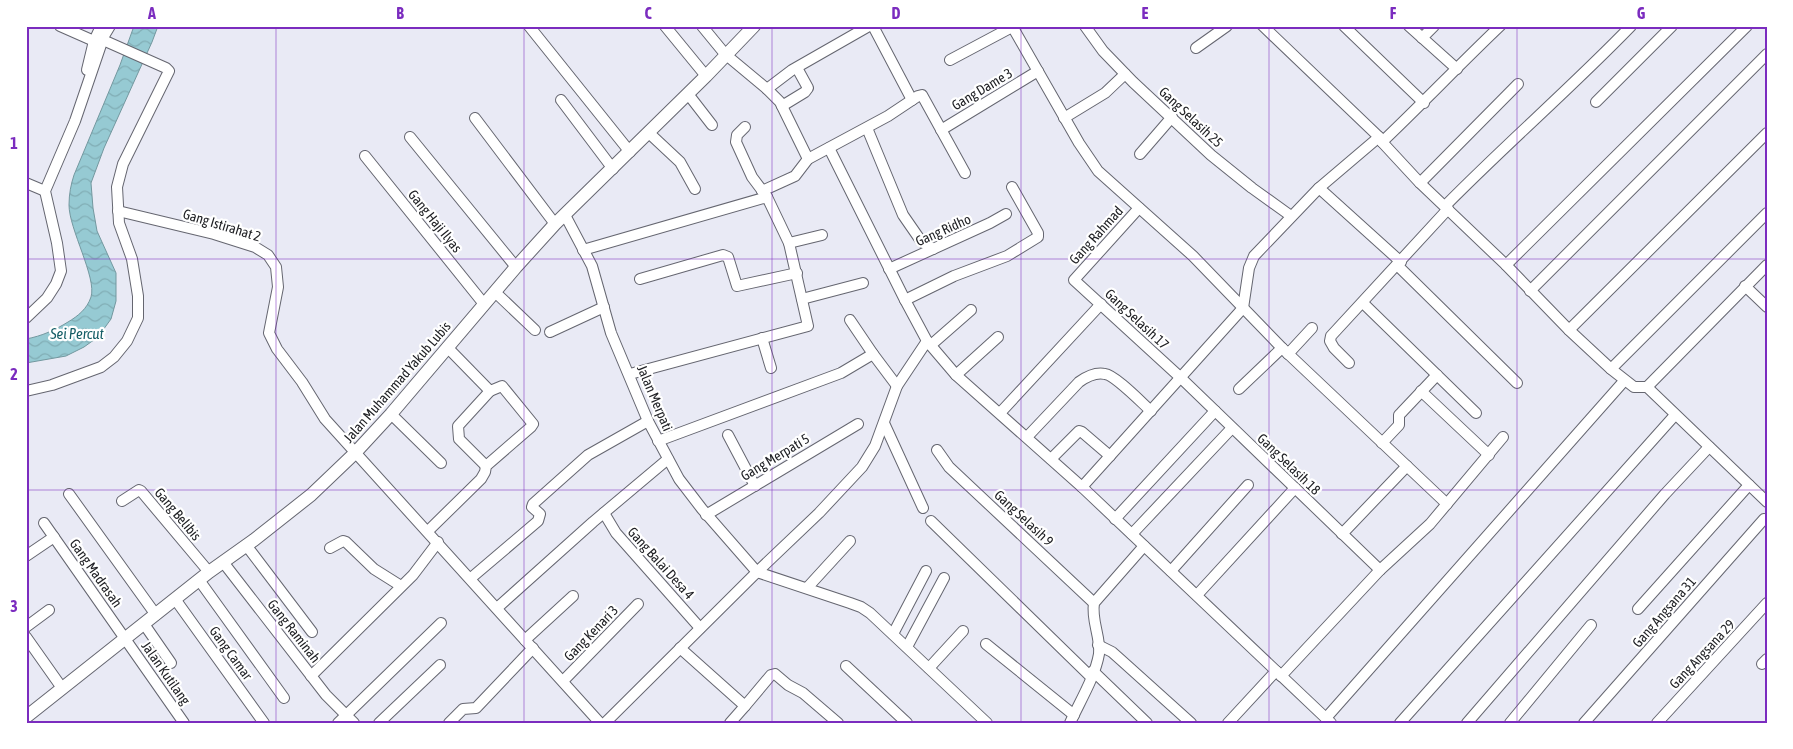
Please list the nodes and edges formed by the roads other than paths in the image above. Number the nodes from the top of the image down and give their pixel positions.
1 (60, 26) edge
2 (101, 26) edge
3 (110, 26) edge
4 (665, 26) edge
5 (702, 26) edge
6 (754, 26) edge
7 (869, 26) edge
8 (873, 26) edge
9 (1012, 26) edge
10 (1085, 26) edge
11 (1228, 26) edge
12 (1263, 26) edge
13 (1344, 26) edge
14 (1409, 26) edge
15 (1434, 26) edge
16 (1500, 26) edge
17 (1631, 26) edge
18 (1672, 26) edge
19 (1747, 26) edge
20 (530, 27) edge
21 (1422, 38) junction
22 (98, 41) junction
23 (1196, 48) dead end
24 (725, 54) junction
25 (1767, 54) edge
26 (950, 60) dead end
27 (797, 68) junction
28 (1457, 69) junction
29 (1038, 71) junction
30 (1125, 74) junction
31 (706, 76) junction
32 (1518, 84) dead end
33 (767, 89) junction
34 (688, 94) junction
35 (561, 100) dead end
36 (912, 100) junction
37 (1596, 102) dead end
38 (1424, 103) junction
39 (782, 106) junction
40 (1172, 117) junction
41 (475, 118) dead end
42 (1064, 118) junction
43 (712, 125) dead end
44 (745, 127) dead end
45 (867, 128) junction
46 (941, 130) junction
47 (649, 132) junction
48 (1767, 133) edge
49 (410, 137) dead end
50 (1381, 140) junction
51 (829, 148) junction
52 (630, 152) junction
53 (1140, 154) dead end
54 (365, 156) dead end
55 (808, 159) junction
56 (613, 169) junction
57 (965, 174) dead end
58 (26, 183) edge
59 (1420, 183) junction
60 (1012, 187) dead end
61 (1319, 188) junction
62 (695, 189) dead end
63 (45, 191) junction
64 (765, 194) junction
65 (1447, 207) junction
66 (1139, 208) junction
67 (118, 211) junction
68 (1767, 213) edge
69 (1006, 214) dead end
70 (565, 215) junction
71 (1291, 216) junction
72 (556, 224) junction
73 (822, 235) dead end
74 (789, 243) junction
75 (933, 249) junction
76 (583, 250) junction
77 (1399, 264) junction
78 (1506, 265) junction
79 (1767, 265) edge
80 (516, 267) junction
81 (889, 269) junction
82 (797, 272) junction
83 (640, 279) dead end
84 (1074, 280) joint
85 (863, 284) dead end
86 (1745, 286) junction
87 (1530, 291) junction
88 (495, 292) junction
89 (802, 299) junction
90 (905, 300) junction
91 (1363, 303) junction
92 (484, 304) junction
93 (1101, 304) junction
94 (604, 307) junction
95 (1767, 307) edge
96 (1243, 308) junction
97 (972, 310) dead end
98 (26, 318) edge
99 (850, 320) dead end
100 (1312, 328) dead end
101 (535, 330) dead end
102 (1569, 330) junction
103 (550, 332) dead end
104 (998, 337) dead end
105 (762, 338) junction
106 (929, 343) junction
107 (447, 347) junction
108 (1285, 351) junction
109 (873, 354) junction
110 (1349, 363) dead end
111 (772, 368) dead end
112 (1611, 369) junction
113 (630, 374) junction
114 (956, 374) junction
115 (1437, 375) junction
116 (1181, 378) junction
117 (1624, 381) junction
118 (1517, 383) dead end
119 (897, 386) junction
120 (1647, 387) junction
121 (1239, 389) dead end
122 (26, 391) edge
123 (490, 391) junction
124 (1421, 391) junction
125 (1151, 411) junction
126 (1215, 411) junction
127 (1476, 412) dead end
128 (1000, 413) junction
129 (391, 414) junction
130 (1675, 415) junction
131 (648, 422) junction
132 (884, 423) junction
133 (858, 424) dead end
134 (1232, 428) junction
135 (728, 435) dead end
136 (1027, 437) junction
137 (1503, 437) dead end
138 (658, 441) junction
139 (1382, 443) junction
140 (1709, 447) junction
141 (938, 450) dead end
142 (356, 453) junction
143 (1489, 455) junction
144 (1110, 456) junction
145 (668, 459) junction
146 (1051, 459) junction
147 (441, 463) dead end
148 (486, 466) junction
149 (1406, 466) junction
150 (1248, 485) dead end
151 (1749, 485) junction
152 (755, 486) junction
153 (1082, 487) junction
154 (1295, 488) junction
155 (69, 494) dead end
156 (122, 501) dead end
157 (1767, 502) edge
158 (1447, 504) junction
159 (923, 508) dead end
160 (604, 513) junction
161 (706, 514) junction
162 (1115, 519) junction
163 (1764, 519) dead end
164 (932, 521) dead end
165 (44, 523) dead end
166 (428, 531) junction
167 (1132, 534) junction
168 (1342, 534) junction
169 (54, 537) junction
170 (850, 541) dead end
171 (438, 542) junction
172 (246, 545) junction
173 (1144, 546) junction
174 (330, 548) dead end
175 (26, 556) edge
176 (223, 562) junction
177 (1380, 570) junction
178 (1171, 571) junction
179 (757, 572) junction
180 (926, 572) dead end
181 (204, 576) junction
182 (471, 578) junction
183 (944, 578) dead end
184 (401, 586) junction
185 (807, 588) junction
186 (1196, 595) junction
187 (573, 596) dead end
188 (175, 600) junction
189 (1094, 603) junction
190 (638, 604) dead end
191 (497, 608) junction
192 (1765, 608) edge
193 (1638, 609) dead end
194 (49, 610) dead end
195 (156, 615) junction
196 (441, 623) dead end
197 (144, 624) junction
198 (1591, 625) dead end
199 (26, 626) edge
200 (700, 628) junction
201 (962, 631) dead end
202 (312, 632) dead end
203 (893, 634) junction
204 (26, 638) edge
205 (125, 640) junction
206 (526, 640) junction
207 (986, 644) dead end
208 (1098, 645) junction
209 (907, 647) junction
210 (533, 648) junction
211 (680, 648) junction
212 (171, 663) dead end
213 (440, 665) dead end
214 (846, 666) dead end
215 (929, 668) junction
216 (1092, 674) junction
217 (1279, 674) junction
218 (311, 676) junction
219 (563, 681) junction
220 (62, 688) junction
221 (284, 698) dead end
222 (745, 706) junction
223 (26, 717) edge
224 (350, 719) edge
225 (1072, 719) edge
226 (1328, 721) edge
227 (184, 723) edge
228 (264, 723) edge
229 (338, 723) edge
230 (379, 723) edge
231 (449, 723) edge
232 (600, 723) edge
233 (605, 723) edge
234 (730, 723) edge
235 (838, 723) edge
236 (907, 723) edge
237 (987, 723) edge
238 (1147, 723) edge
239 (1190, 723) edge
240 (1228, 723) edge
241 (1400, 723) edge
242 (1466, 723) edge
243 (1510, 723) edge
244 (1584, 723) edge
245 (1657, 723) edge

1 - 22 street
2 - 22 street
3 - 22 street
4 - 31 street
5 - 24 street
6 - 24 main road, Jalan Muhammad Yakub Lubis
7 - 27 street
8 - 36 street
9 - 26 street
9 - 29 street
10 - 30 street, Gang Selasih 25
11 - 23 street
12 - 50 street
13 - 38 street
14 - 21 street
15 - 21 street
16 - 28 street
17 - 65 street
18 - 37 street
19 - 78 street
20 - 52 street
21 - 28 street
22 - 63 street
22 - 67 street
24 - 31 main road, Jalan Muhammad Yakub Lubis
24 - 33 street
25 - 87 street
27 - 33 street
27 - 39 street
28 - 38 street
29 - 42 street
29 - 46 street, Gang Dame 3
30 - 40 street, Gang Selasih 25
30 - 42 street
31 - 34 main road, Jalan Muhammad Yakub Lubis
32 - 59 street
33 - 39 street
34 - 43 street
34 - 47 main road, Jalan Muhammad Yakub Lubis
35 - 56 street
36 - 45 street
36 - 46 street
38 - 50 street
39 - 55 street
40 - 53 street
40 - 71 street, Gang Selasih 25
41 - 72 street
42 - 66 street
44 - 64 street
45 - 51 street
45 - 75 street
46 - 57 street
47 - 52 main road, Jalan Muhammad Yakub Lubis
47 - 62 street
48 - 102 street
49 - 80 street
50 - 59 street
50 - 61 street
51 - 55 street
51 - 81 street
52 - 56 main road, Jalan Muhammad Yakub Lubis
54 - 92 street, Gang Haji Ilyas
55 - 64 street
56 - 70 main road, Jalan Muhammad Yakub Lubis
58 - 63 street
59 - 65 street
60 - 90 street
61 - 71 street
61 - 77 street
63 - 98 street
64 - 74 street
64 - 76 street
65 - 77 street
65 - 78 street
66 - 84 street, Gang Rahmad
66 - 96 street
67 - 122 street
67 - 142 street, Gang Istirahat 2
68 - 112 street
69 - 75 street, Gang Ridho
70 - 72 main road, Jalan Muhammad Yakub Lubis
70 - 76 street, Jalan Merpati
71 - 96 street
72 - 80 main road, Jalan Muhammad Yakub Lubis
73 - 74 street
74 - 82 street
75 - 81 street, Gang Ridho
76 - 94 street, Jalan Merpati
77 - 91 street
77 - 118 street
78 - 87 street
79 - 86 street
80 - 88 main road, Jalan Muhammad Yakub Lubis
81 - 90 street
82 - 83 street
82 - 89 street
84 - 93 street, Gang Selasih 17
85 - 89 street
86 - 95 street
86 - 120 street
87 - 102 street
88 - 92 main road, Jalan Muhammad Yakub Lubis
88 - 101 street
89 - 105 street
90 - 106 street
91 - 110 street
91 - 115 street
92 - 107 main road, Jalan Muhammad Yakub Lubis
93 - 116 street, Gang Selasih 17
93 - 128 street
94 - 103 street
94 - 113 street, Jalan Merpati
96 - 108 street
96 - 116 street
97 - 106 street
99 - 109 street
100 - 108 street
102 - 112 street
104 - 114 street
105 - 111 street
105 - 113 street
106 - 114 street
106 - 119 street
107 - 123 street
107 - 129 main road, Jalan Muhammad Yakub Lubis
108 - 121 street
108 - 139 street
109 - 119 street
109 - 138 street
112 - 117 street
113 - 131 street, Jalan Merpati
114 - 128 street
115 - 124 street
115 - 127 street
116 - 125 street
116 - 126 street, Gang Selasih 18
117 - 120 street
117 - 226 street
119 - 132 street
120 - 130 street
123 - 148 street
123 - 148 street
124 - 139 street
124 - 143 street
125 - 136 street
125 - 144 street
126 - 134 street, Gang Selasih 18
126 - 162 street
128 - 136 street
129 - 142 main road, Jalan Muhammad Yakub Lubis
129 - 147 street
130 - 140 street
130 - 241 street
131 - 138 street, Jalan Merpati
131 - 182 street
132 - 159 street
132 - 179 street
133 - 152 street, Gang Merpati 5
134 - 154 street, Gang Selasih 18
134 - 167 street
135 - 152 street
136 - 146 street
137 - 143 street
138 - 145 street, Jalan Merpati
139 - 149 street
140 - 151 street
140 - 242 street
141 - 189 street, Gang Selasih 9
142 - 166 street, Gang Istirahat 2
142 - 172 main road, Jalan Muhammad Yakub Lubis
143 - 158 street
144 - 146 street
144 - 153 street
145 - 160 street
145 - 161 street, Jalan Merpati
146 - 153 street
148 - 166 street
149 - 158 street
149 - 168 street
150 - 178 street
151 - 157 street
151 - 193 street
152 - 161 street, Gang Merpati 5
153 - 162 street
154 - 168 street, Gang Selasih 18
154 - 186 street
155 - 195 street
156 - 181 street, Gang Belibis
158 - 177 street
160 - 191 street
160 - 200 street, Gang Balai Desa 4
161 - 179 street, Jalan Merpati
162 - 167 street
163 - 244 street, Gang Angsana 31
164 - 216 street
165 - 169 street, Gang Madrasah
166 - 171 street, Gang Istirahat 2
167 - 173 street
168 - 177 street, Gang Selasih 18
169 - 175 street
169 - 205 street, Gang Madrasah
170 - 185 street
171 - 182 street, Gang Istirahat 2
171 - 184 street
172 - 176 main road, Jalan Muhammad Yakub Lubis
172 - 202 street
173 - 178 street
173 - 189 street
174 - 184 street
176 - 181 main road, Jalan Muhammad Yakub Lubis
176 - 218 street, Gang Raminah
177 - 217 street
178 - 186 street
179 - 185 street
179 - 200 street
180 - 203 street
181 - 188 main road, Jalan Muhammad Yakub Lubis
181 - 221 street
182 - 191 street, Gang Istirahat 2
183 - 209 street
184 - 218 street
185 - 203 street
186 - 217 street
187 - 206 street
188 - 195 main road, Jalan Muhammad Yakub Lubis
188 - 228 street, Gang Camar
189 - 208 street
190 - 219 street, Gang Kenari 3
191 - 206 street, Gang Istirahat 2
192 - 245 street, Gang Angsana 29
194 - 199 street
195 - 197 main road, Jalan Muhammad Yakub Lubis
196 - 224 street
197 - 205 main road, Jalan Muhammad Yakub Lubis
197 - 212 street
198 - 243 street
200 - 211 street
201 - 215 street
203 - 209 street
204 - 220 street
205 - 220 main road, Jalan Muhammad Yakub Lubis
205 - 227 street, Jalan Kutilang
206 - 210 street, Gang Istirahat 2
207 - 225 street
208 - 216 street
208 - 239 street
209 - 215 street
210 - 219 street, Gang Istirahat 2
210 - 231 street
211 - 222 street
211 - 233 street
213 - 230 street
214 - 236 street
215 - 237 street
216 - 225 street
216 - 238 street
217 - 226 street
217 - 240 street
218 - 224 street, Gang Raminah
219 - 232 street, Gang Istirahat 2
220 - 223 main road, Jalan Muhammad Yakub Lubis
222 - 234 street
222 - 235 street
224 - 229 street

